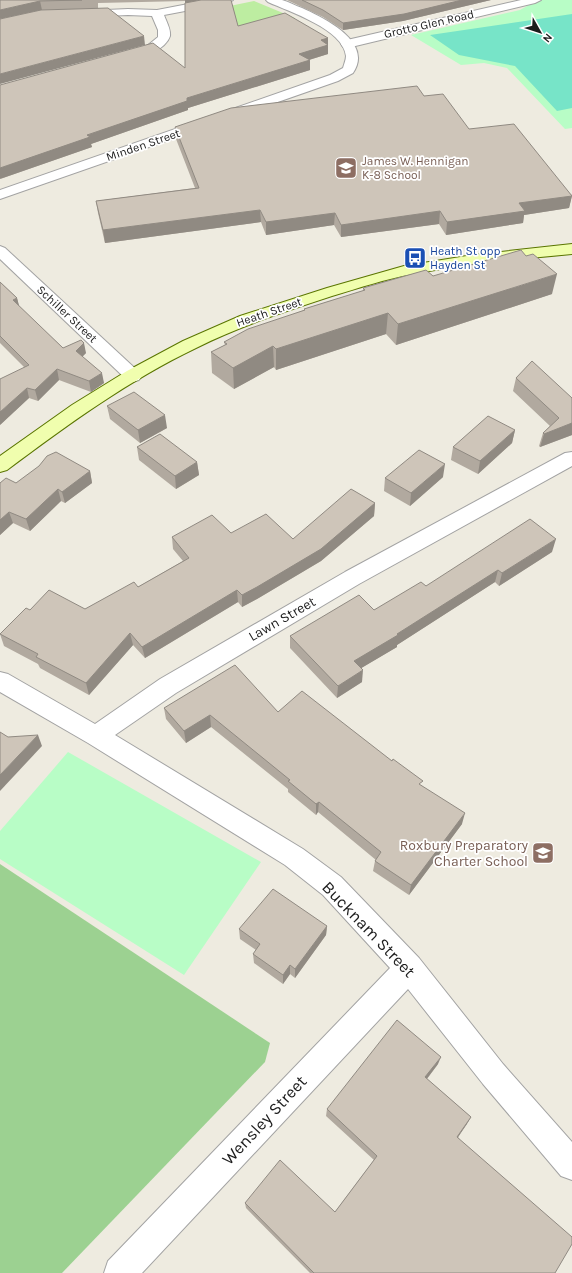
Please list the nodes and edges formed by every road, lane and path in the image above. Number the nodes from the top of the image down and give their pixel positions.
1 (227, 0) edge
2 (272, 0) edge
3 (535, 0) edge
4 (157, 13) junction
5 (73, 14) edge
6 (346, 44) junction
7 (116, 59) edge
8 (0, 196) edge
9 (572, 248) edge
10 (0, 251) edge
11 (134, 376) junction
12 (572, 458) edge
13 (0, 465) edge
14 (0, 681) edge
15 (96, 736) junction
16 (409, 968) junction
17 (572, 1166) edge
18 (120, 1273) edge

1 - 4 street
2 - 6 street
3 - 6 street, Grotto Glen Road
4 - 5 street
4 - 7 street
6 - 8 street, Minden Street
9 - 11 main road, Heath Street
10 - 11 street, Schiller Street
11 - 13 main road, Heath Street
12 - 15 street, Lawn Street
14 - 15 street
15 - 16 street, Bucknam Street
16 - 17 street, Bucknam Street
16 - 18 street, Wensley Street

